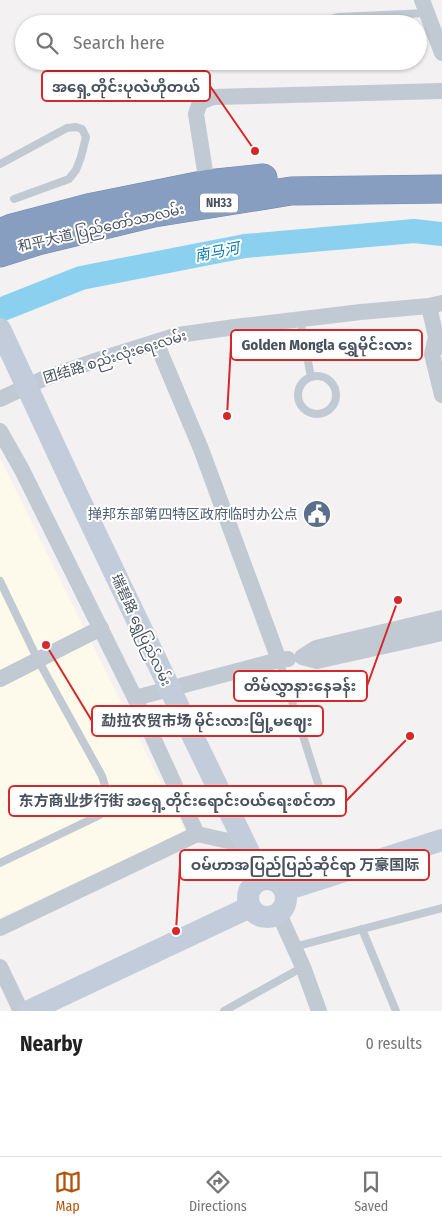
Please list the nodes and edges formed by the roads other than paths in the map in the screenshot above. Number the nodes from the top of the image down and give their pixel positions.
1 (425, 6) edge
2 (354, 15) edge
3 (442, 53) edge
4 (442, 91) edge
5 (0, 164) edge
6 (442, 171) edge
7 (207, 184) junction
8 (442, 189) edge
9 (14, 199) dead end
10 (0, 232) edge
11 (0, 253) edge
12 (436, 304) edge
13 (300, 319) junction
14 (0, 329) edge
15 (156, 342) junction
16 (439, 342) edge
17 (311, 377) junction
18 (442, 395) edge
19 (0, 399) edge
20 (0, 431) edge
21 (0, 581) edge
22 (442, 618) edge
23 (101, 628) junction
24 (442, 633) edge
25 (302, 658) junction
26 (38, 660) junction
27 (279, 660) junction
28 (0, 679) edge
29 (170, 689) junction
30 (135, 698) junction
31 (322, 796) dead end
32 (197, 834) junction
33 (442, 840) edge
34 (246, 845) junction
35 (0, 863) edge
36 (262, 879) junction
37 (285, 890) junction
38 (250, 907) junction
39 (442, 908) edge
40 (279, 914) junction
41 (0, 928) edge
42 (362, 929) junction
43 (294, 947) junction
44 (0, 967) edge
45 (303, 967) junction
46 (21, 1011) edge
47 (29, 1011) edge
48 (224, 1011) edge
49 (319, 1011) edge
50 (396, 1011) edge

1 - 2 lane
1 - 3 street
4 - 7 street
5 - 9 lane
6 - 7 highway, 和平大道 ပြည်တော်သာလမ်း / NH33
7 - 10 highway, 和平大道 ပြည်တော်သာလမ်း / NH33
8 - 11 highway, 和平大道 ပြည်တော်သာလမ်း / NH33
12 - 13 street, 团结路 စည်းလုံးရေးလမ်း
12 - 16 street
13 - 15 street, 团结路 စည်းလုံးရေးလမ်း
13 - 17 lane
14 - 29 street, 瑞碧路 ရွှေပြည်လမ်း, bridge
15 - 19 street, 团结路 စည်းလုံးရေးလမ်း
15 - 27 street
16 - 18 street
17 - 17 lane
20 - 23 street
21 - 26 lane
22 - 25 street
23 - 26 street
23 - 30 street
24 - 25 street
25 - 27 street
26 - 28 street
26 - 35 lane
27 - 29 street
27 - 31 lane
29 - 30 street
29 - 34 street, 瑞碧路 ရွှေပြည်လမ်း
30 - 32 street
32 - 34 street
32 - 41 street
33 - 37 street
34 - 36 street, 瑞碧路 ရွှေပြည်လမ်း
36 - 37 street
36 - 38 street
37 - 40 street
38 - 40 street
38 - 47 street
39 - 42 lane
40 - 43 street
42 - 43 lane
42 - 50 lane
43 - 45 street
44 - 46 street
45 - 48 lane
45 - 49 street

